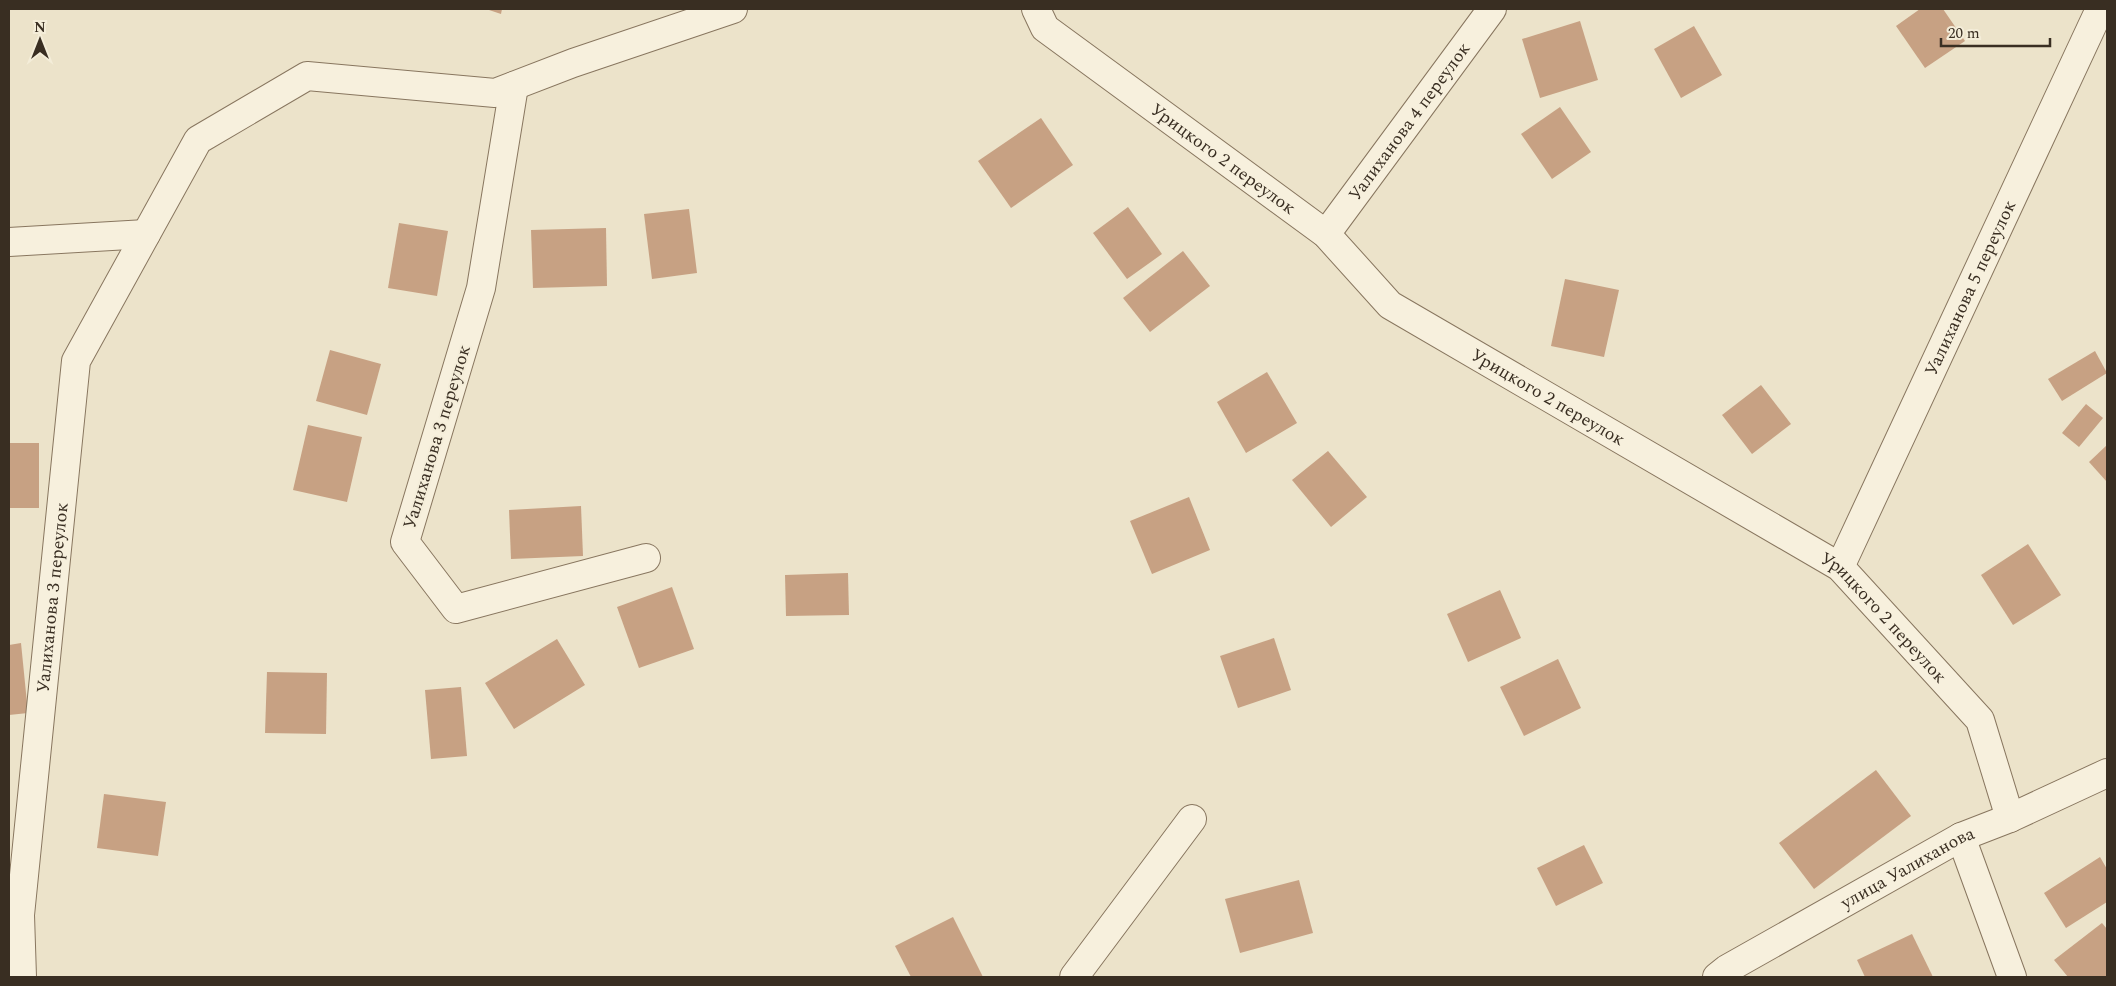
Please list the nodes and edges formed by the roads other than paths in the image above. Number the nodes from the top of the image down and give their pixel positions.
1 (734, 9) edge
2 (1036, 9) edge
3 (1492, 9) edge
4 (2100, 9) edge
5 (514, 86) junction
6 (146, 234) junction
7 (1326, 234) junction
8 (9, 242) edge
9 (646, 558) dead end
10 (1840, 567) junction
11 (2107, 772) edge
12 (2010, 818) junction
13 (1192, 819) dead end
14 (1961, 837) junction
15 (22, 977) edge
16 (1074, 977) edge
17 (1717, 977) edge
18 (2012, 977) edge

1 - 5 street, Уалиханова 3 переулок
2 - 7 street, Урицкого 2 переулок
3 - 7 street, Уалиханова 4 переулок
4 - 10 street, Уалиханова 5 переулок
5 - 6 street, Уалиханова 3 переулок
5 - 9 street, Уалиханова 3 переулок
6 - 8 street
6 - 15 street, Уалиханова 3 переулок
7 - 10 street, Урицкого 2 переулок
10 - 12 street, Урицкого 2 переулок
11 - 12 street, улица Уалиханова
12 - 14 street, улица Уалиханова
13 - 16 street
14 - 17 street, улица Уалиханова
14 - 18 street

